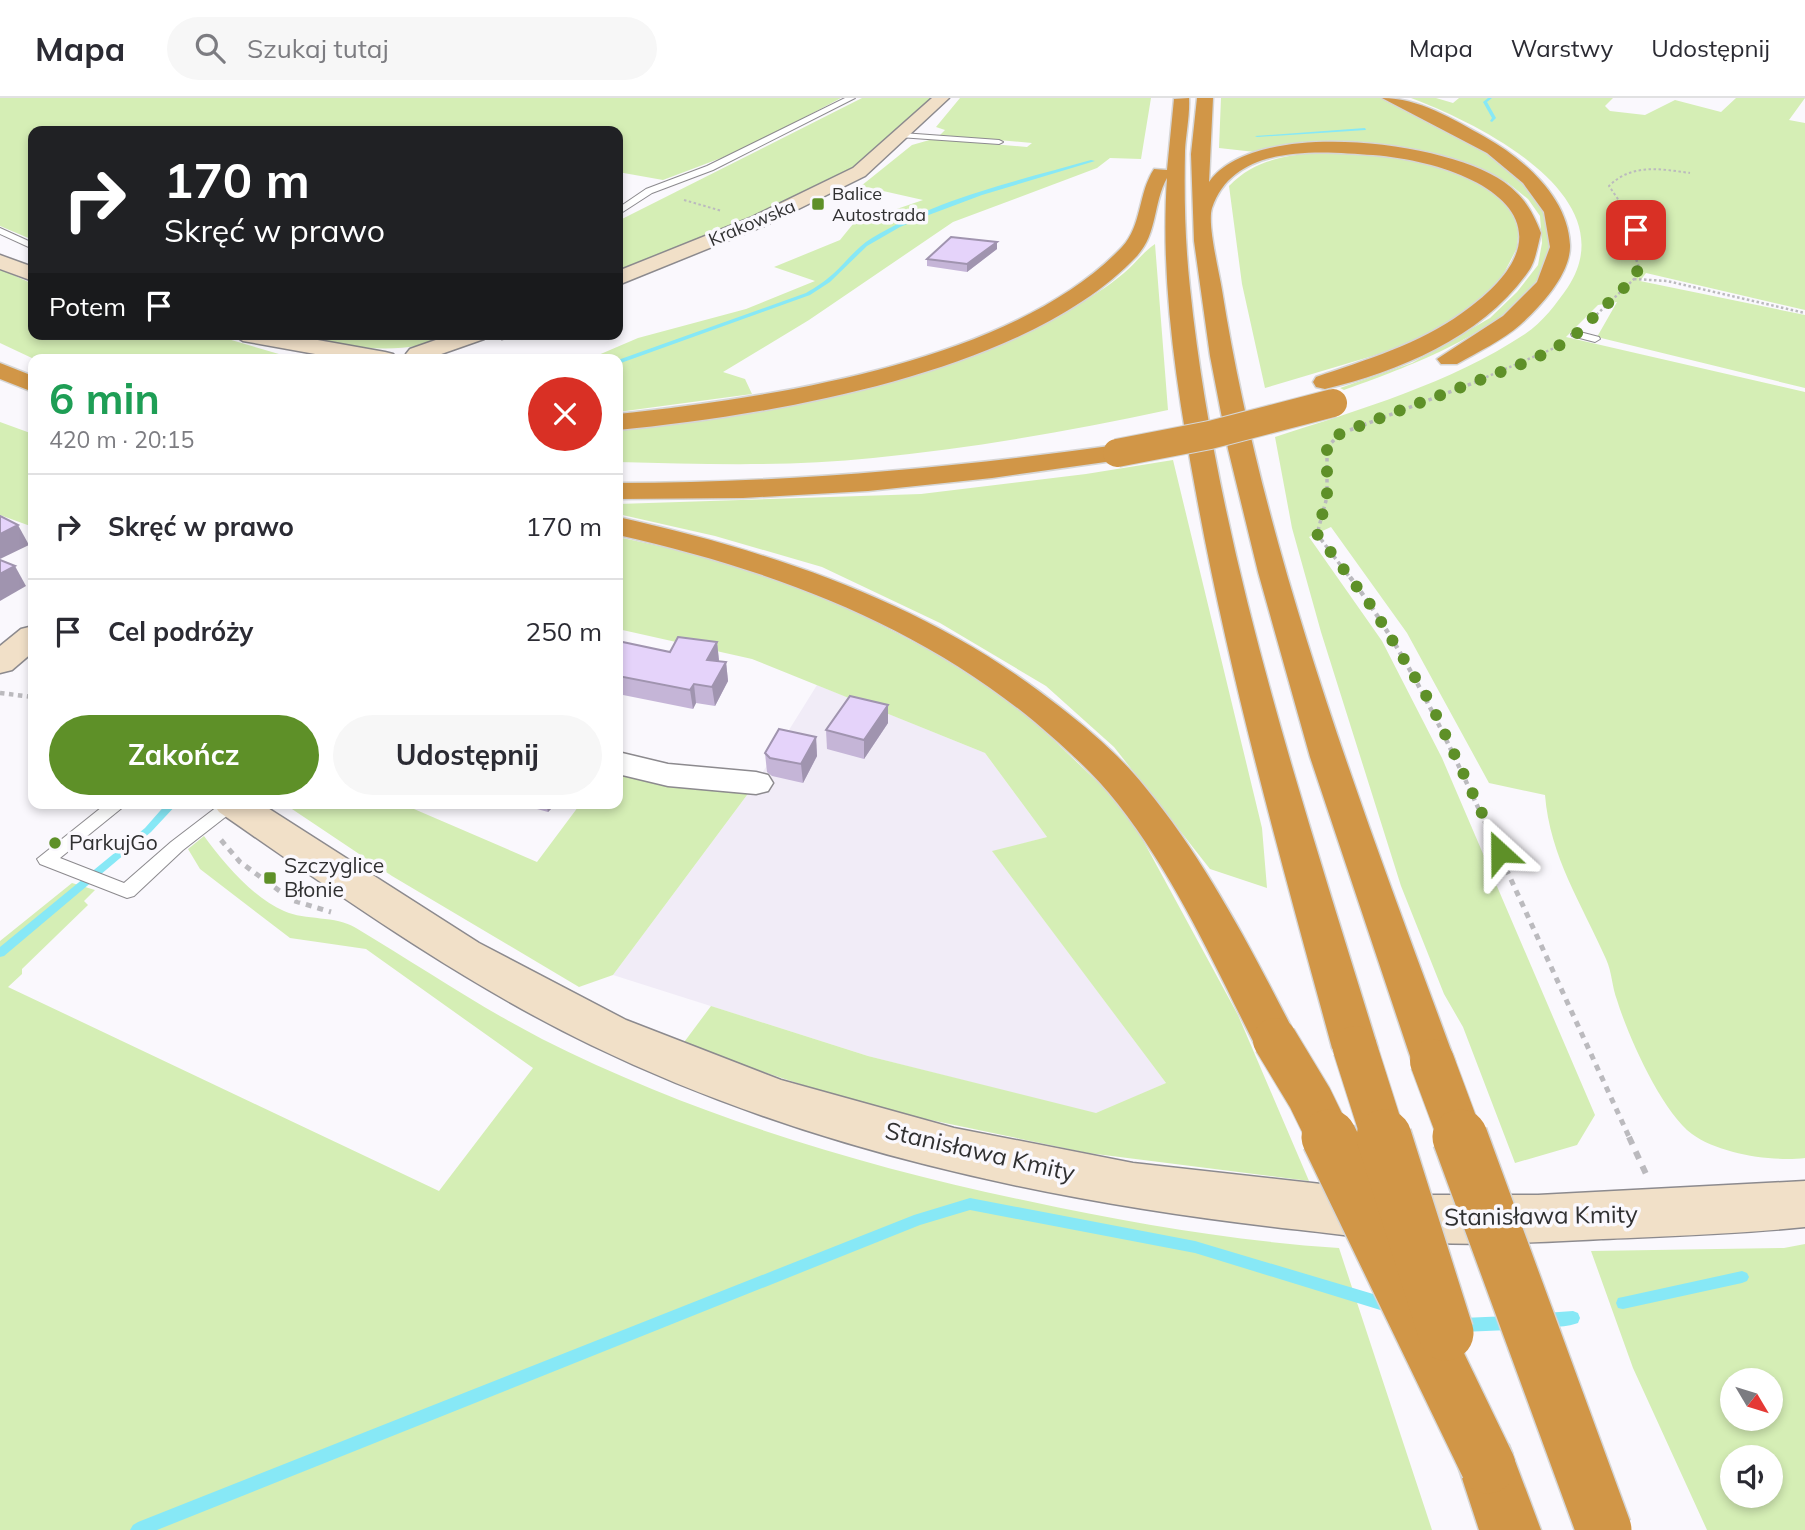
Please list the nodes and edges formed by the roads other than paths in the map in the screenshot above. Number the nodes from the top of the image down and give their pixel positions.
1 (851, 98) edge
2 (941, 98) edge
3 (1182, 98) edge
4 (1205, 98) edge
5 (1390, 98) edge
6 (902, 135) junction
7 (999, 142) dead end
8 (1175, 151) junction
9 (623, 208) edge
10 (1202, 209) junction
11 (0, 232) edge
12 (28, 244) edge
13 (0, 261) edge
14 (28, 273) edge
15 (623, 277) edge
16 (1576, 334) road end
17 (267, 340) edge
18 (459, 340) edge
19 (490, 340) edge
20 (1595, 340) dead end
21 (279, 343) junction
22 (309, 354) edge
23 (353, 354) edge
24 (418, 354) edge
25 (467, 354) edge
26 (0, 369) edge
27 (28, 377) edge
28 (28, 383) edge
29 (1329, 393) junction
30 (1, 397) edge
31 (28, 406) edge
32 (623, 421) edge
33 (1116, 443) junction
34 (623, 470) edge
35 (623, 492) edge
36 (623, 527) edge
37 (623, 764) edge
38 (756, 783) dead end
39 (111, 809) edge
40 (225, 809) edge
41 (240, 809) edge
42 (1805, 1204) edge
43 (1488, 1466) junction
44 (1510, 1530) edge
45 (1604, 1530) edge

1 - 9 lane
2 - 6 main road, Krakowska
3 - 8 highway
4 - 10 highway
5 - 29 highway
6 - 7 lane
6 - 15 main road, Krakowska
8 - 32 highway
8 - 43 highway, bridge
10 - 29 highway
10 - 45 highway, bridge
11 - 12 lane
13 - 14 main road
16 - 20 lane
17 - 21 main road
18 - 24 main road
19 - 25 main road
21 - 22 main road
21 - 23 main road
26 - 27 highway
26 - 28 highway
29 - 33 highway, bridge
30 - 31 highway
33 - 34 highway
33 - 35 highway
36 - 43 highway, bridge
37 - 38 street
39 - 40 lane
41 - 42 main road, Stanisława Kmity
43 - 44 highway

